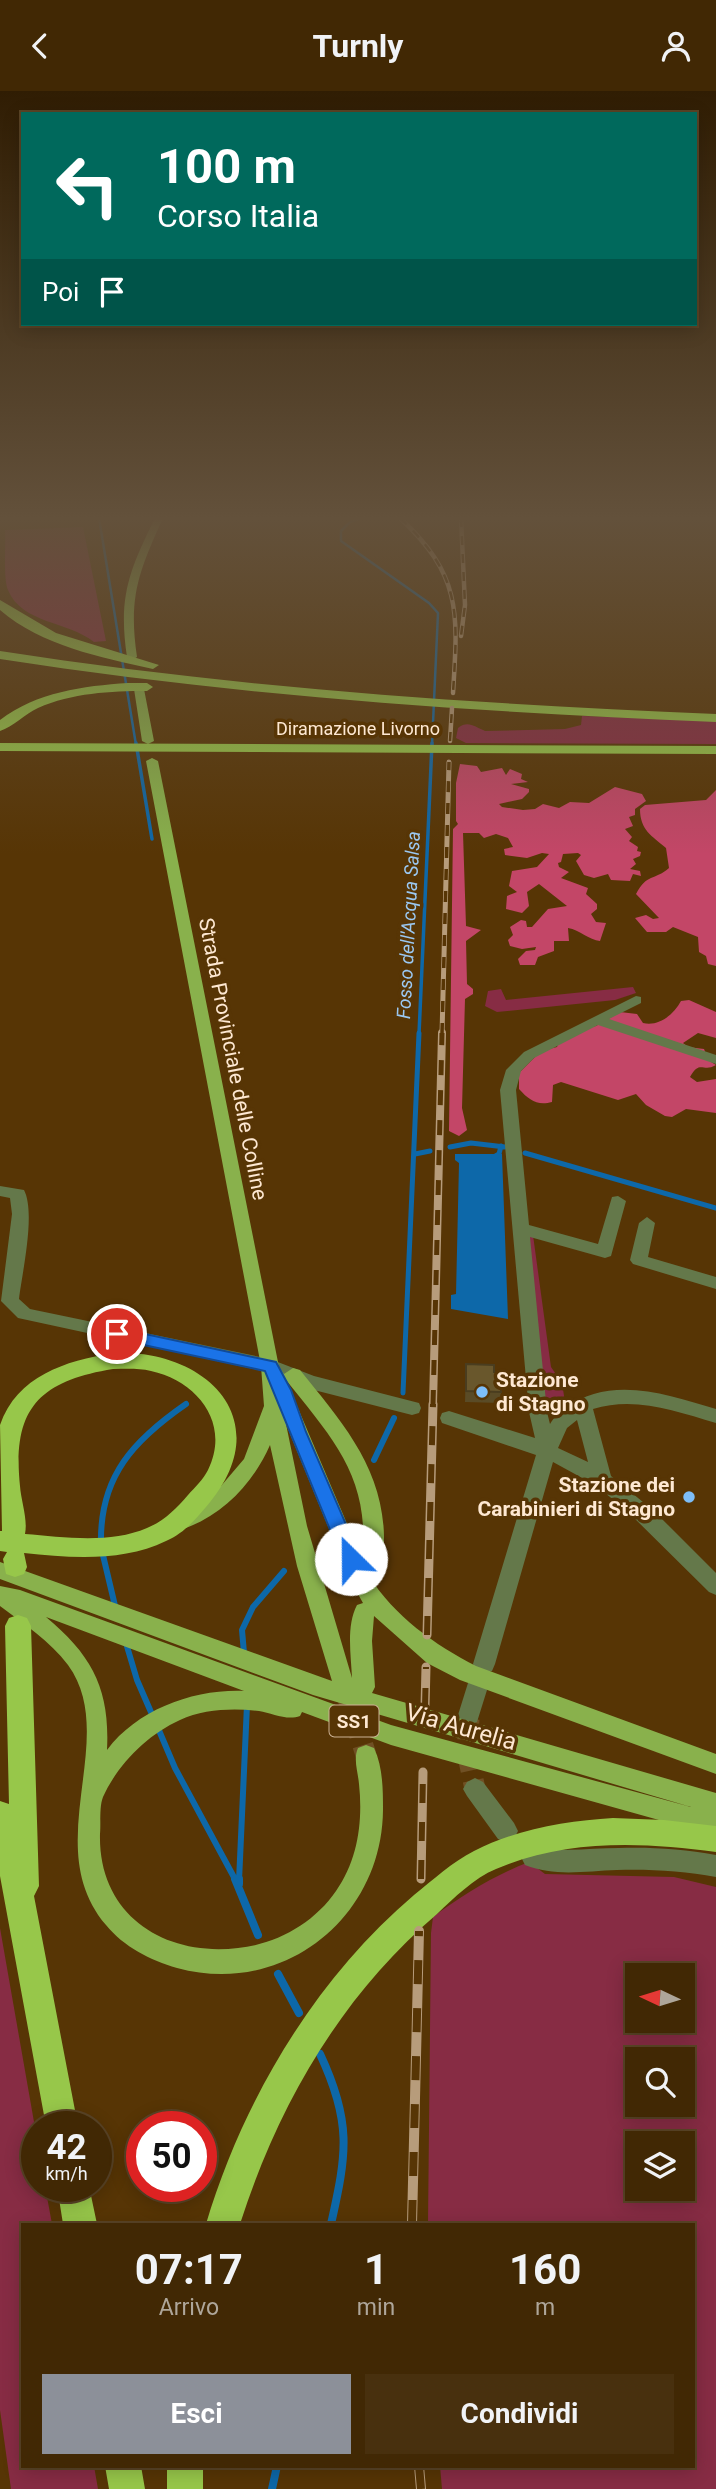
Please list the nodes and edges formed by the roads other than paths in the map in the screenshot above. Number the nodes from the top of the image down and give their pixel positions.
1 (41, 630) edge
2 (130, 630) edge
3 (0, 653) edge
4 (270, 687) junction
5 (716, 716) edge
6 (0, 727) edge
7 (148, 741) dead end
8 (0, 747) edge
9 (716, 750) edge
10 (0, 754) edge
11 (716, 757) edge
12 (152, 761) dead end
13 (636, 1000) dead end
14 (597, 1020) junction
15 (716, 1060) edge
16 (0, 1191) edge
17 (618, 1201) dead end
18 (647, 1223) dead end
19 (520, 1229) junction
20 (716, 1283) edge
21 (270, 1366) junction
22 (293, 1375) junction
23 (272, 1404) junction
24 (583, 1405) junction
25 (412, 1408) dead end
26 (716, 1416) edge
27 (449, 1419) dead end
28 (547, 1450) junction
29 (602, 1480) junction
30 (174, 1525) junction
31 (9, 1554) edge
32 (371, 1569) dead end
33 (716, 1586) edge
34 (0, 1593) edge
35 (364, 1611) dead end
36 (18, 1626) dead end
37 (484, 1664) dead end
38 (476, 1690) dead end
39 (469, 1715) tunnel mouth
40 (391, 1735) junction
41 (366, 1755) tunnel mouth
42 (715, 1764) edge
43 (475, 1789) tunnel mouth
44 (716, 1804) edge
45 (91, 1805) junction
46 (0, 1814) edge
47 (716, 1825) edge
48 (506, 1831) dead end
49 (716, 1839) edge
50 (533, 1857) dead end
51 (716, 1866) edge
52 (26, 1926) junction
53 (59, 2111) edge
54 (76, 2202) edge
55 (227, 2211) edge
56 (80, 2223) edge
57 (123, 2468) edge
58 (185, 2468) edge
59 (127, 2489) edge
60 (185, 2489) edge

1 - 4 highway
2 - 7 main road
3 - 4 highway
4 - 5 highway
4 - 6 highway
8 - 9 highway, Diramazione Livorno
10 - 11 highway, Diramazione Livorno
12 - 21 main road, Strada Provinciale delle Colline
13 - 14 street
14 - 15 street
14 - 19 street
16 - 21 street
17 - 19 street
18 - 20 street
19 - 28 street
21 - 22 street
21 - 23 main road
21 - 42 main road
22 - 25 street
22 - 32 main road
23 - 30 main road
23 - 35 main road
24 - 26 street
24 - 28 street
24 - 29 street
27 - 28 street
28 - 29 street
28 - 37 street
29 - 33 street
30 - 31 highway
30 - 31 highway
31 - 44 main road, Via Aurelia / SS1
34 - 40 main road, Via Aurelia / SS1
34 - 45 main road
36 - 52 highway
38 - 39 street
40 - 45 main road
40 - 47 main road, Via Aurelia / SS1
41 - 45 main road
43 - 48 street
46 - 52 highway
49 - 55 highway
50 - 51 street
52 - 53 highway
54 - 56 highway
57 - 59 highway
58 - 60 highway

